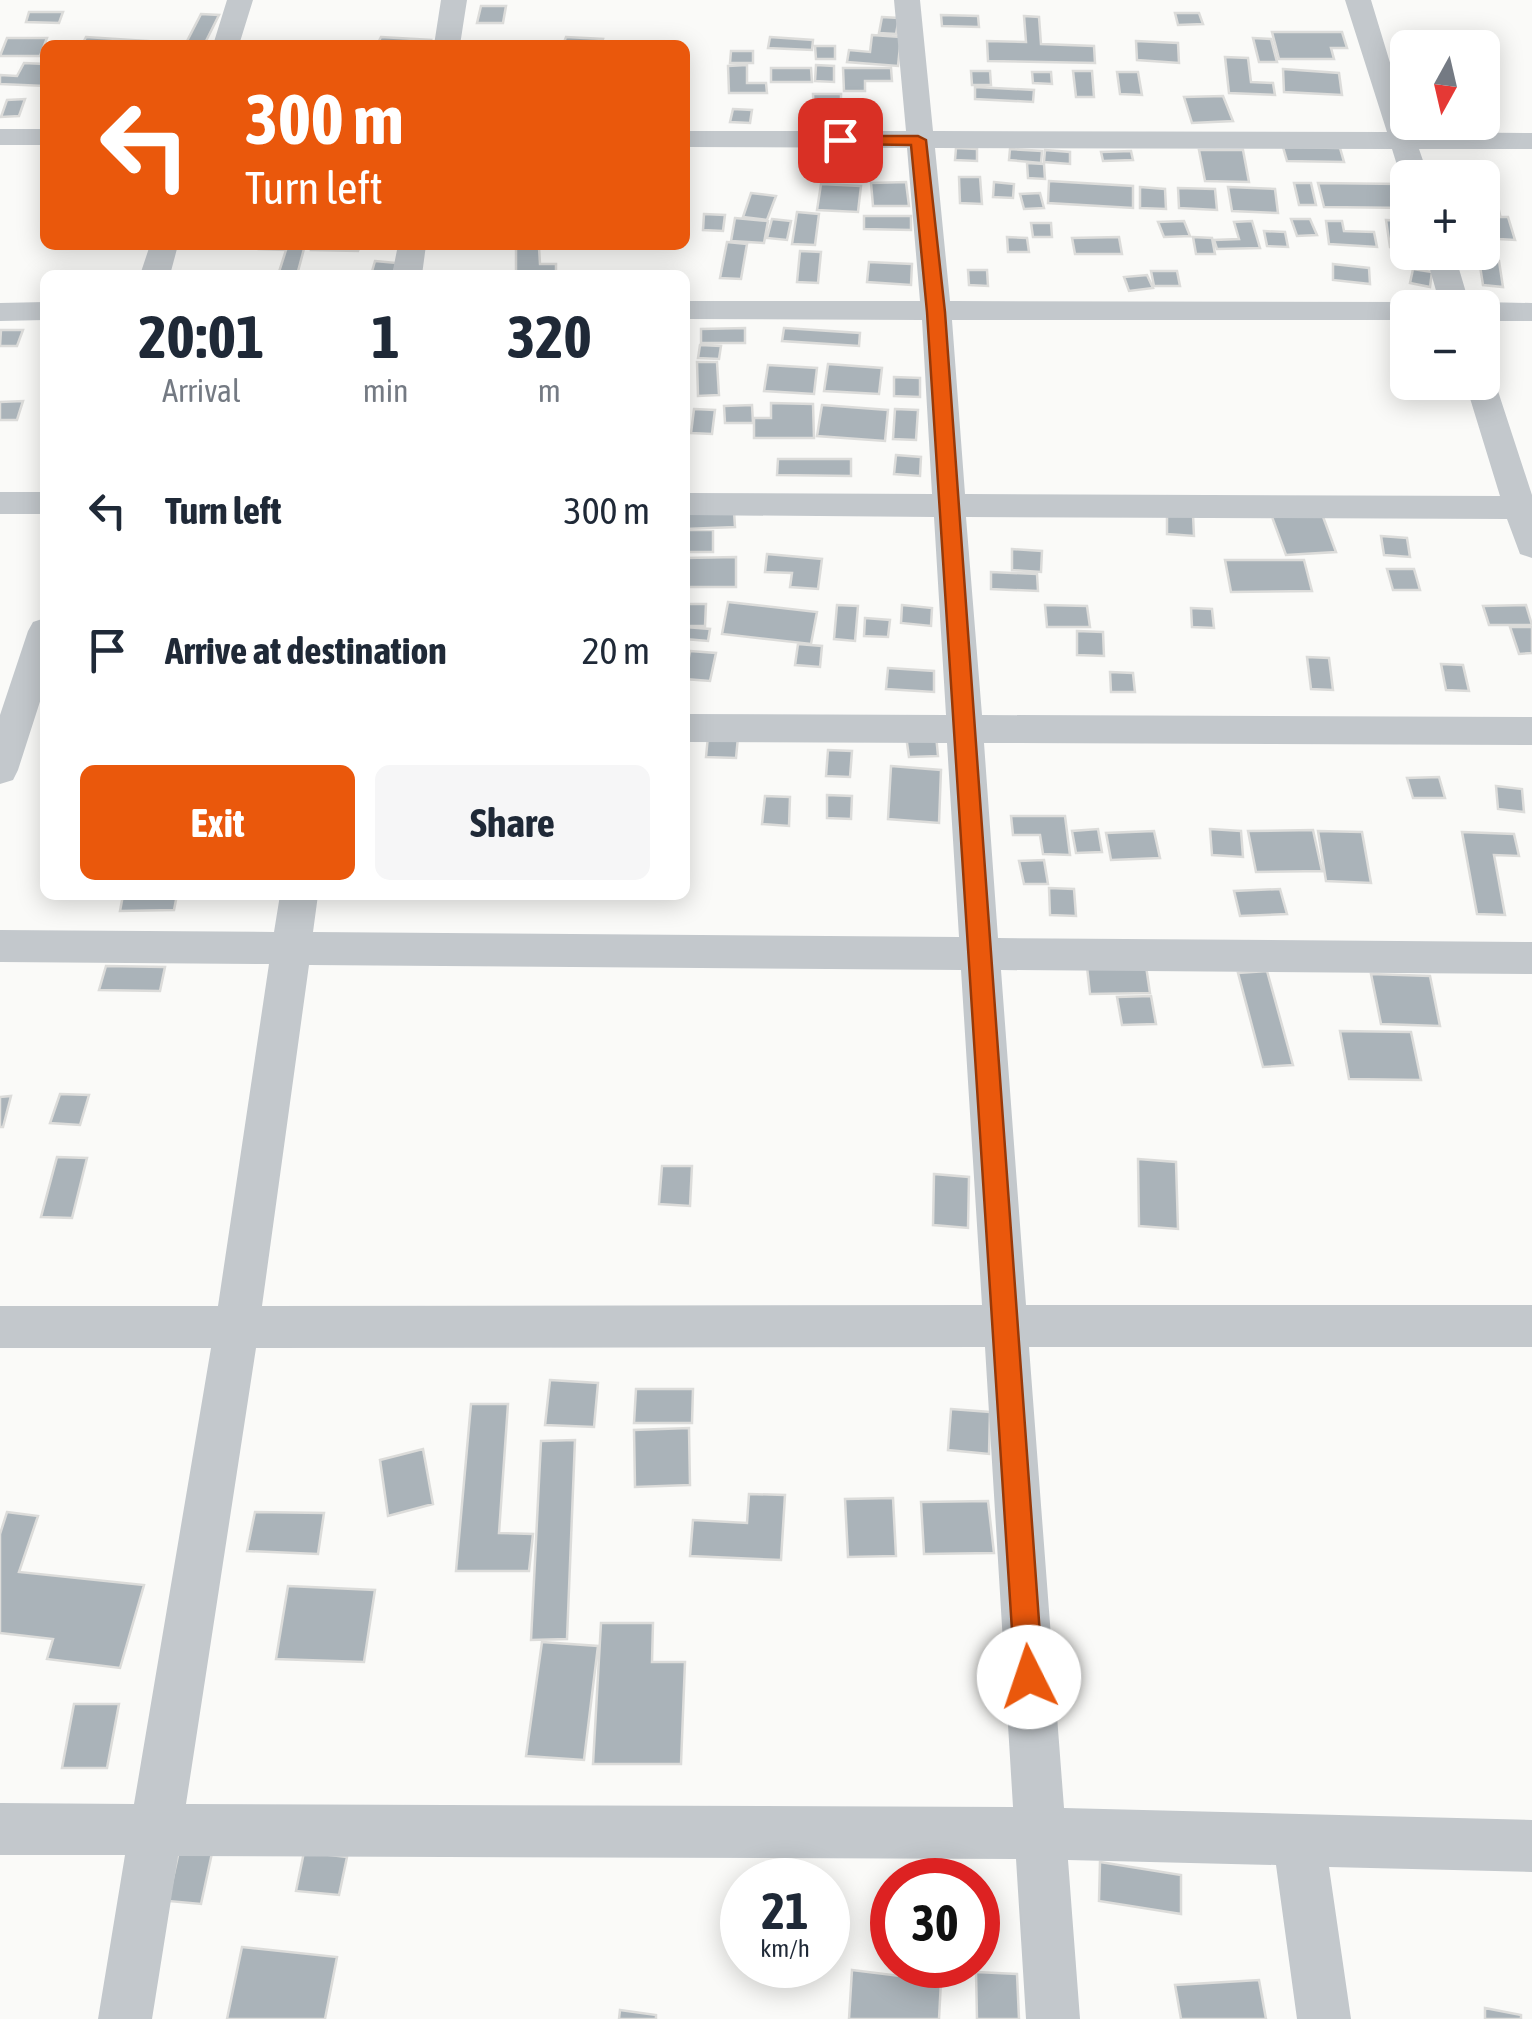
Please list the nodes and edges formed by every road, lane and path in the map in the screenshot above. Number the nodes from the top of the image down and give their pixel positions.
1 (240, 0) edge
2 (454, 0) edge
3 (907, 0) edge
4 (1358, 0) edge
5 (228, 40) edge
6 (447, 40) edge
7 (0, 137) edge
8 (40, 138) edge
9 (690, 139) edge
10 (918, 140) junction
11 (1404, 142) junction
12 (1532, 142) edge
13 (1410, 160) edge
14 (690, 310) edge
15 (40, 311) edge
16 (1390, 311) edge
17 (1500, 311) edge
18 (0, 312) edge
19 (936, 312) junction
20 (1532, 312) edge
21 (1486, 400) edge
22 (0, 503) edge
23 (40, 503) edge
24 (690, 504) edge
25 (947, 504) junction
26 (1525, 508) edge
27 (1532, 546) edge
28 (40, 649) edge
29 (21, 719) edge
30 (690, 728) edge
31 (1532, 730) edge
32 (964, 732) junction
33 (0, 770) edge
34 (298, 900) edge
35 (0, 946) edge
36 (290, 949) junction
37 (980, 954) junction
38 (1532, 958) edge
39 (1004, 1326) junction
40 (1532, 1326) edge
41 (0, 1327) edge
42 (237, 1328) junction
43 (0, 1829) edge
44 (157, 1830) junction
45 (1040, 1833) junction
46 (1299, 1842) junction
47 (1532, 1846) edge
48 (125, 2019) edge
49 (1053, 2019) edge
50 (1324, 2019) edge

1 - 5 street
2 - 6 street
3 - 10 street
4 - 11 street
7 - 8 street
9 - 10 street
10 - 11 street
10 - 19 street
11 - 12 street
11 - 13 street
14 - 19 street
15 - 18 street
16 - 19 street
17 - 20 street
19 - 25 street
21 - 26 street
22 - 23 street
24 - 25 street
25 - 26 street
25 - 32 street
26 - 27 street
28 - 29 street
29 - 33 street
30 - 32 street
31 - 32 street
32 - 37 street
34 - 36 street
35 - 36 street
36 - 37 street
36 - 42 street
37 - 38 street
37 - 39 street
39 - 40 street
39 - 42 street
39 - 45 street
41 - 42 street
42 - 44 street
43 - 44 street
44 - 45 street
44 - 48 street
45 - 46 street
45 - 49 street
46 - 47 street
46 - 50 street

